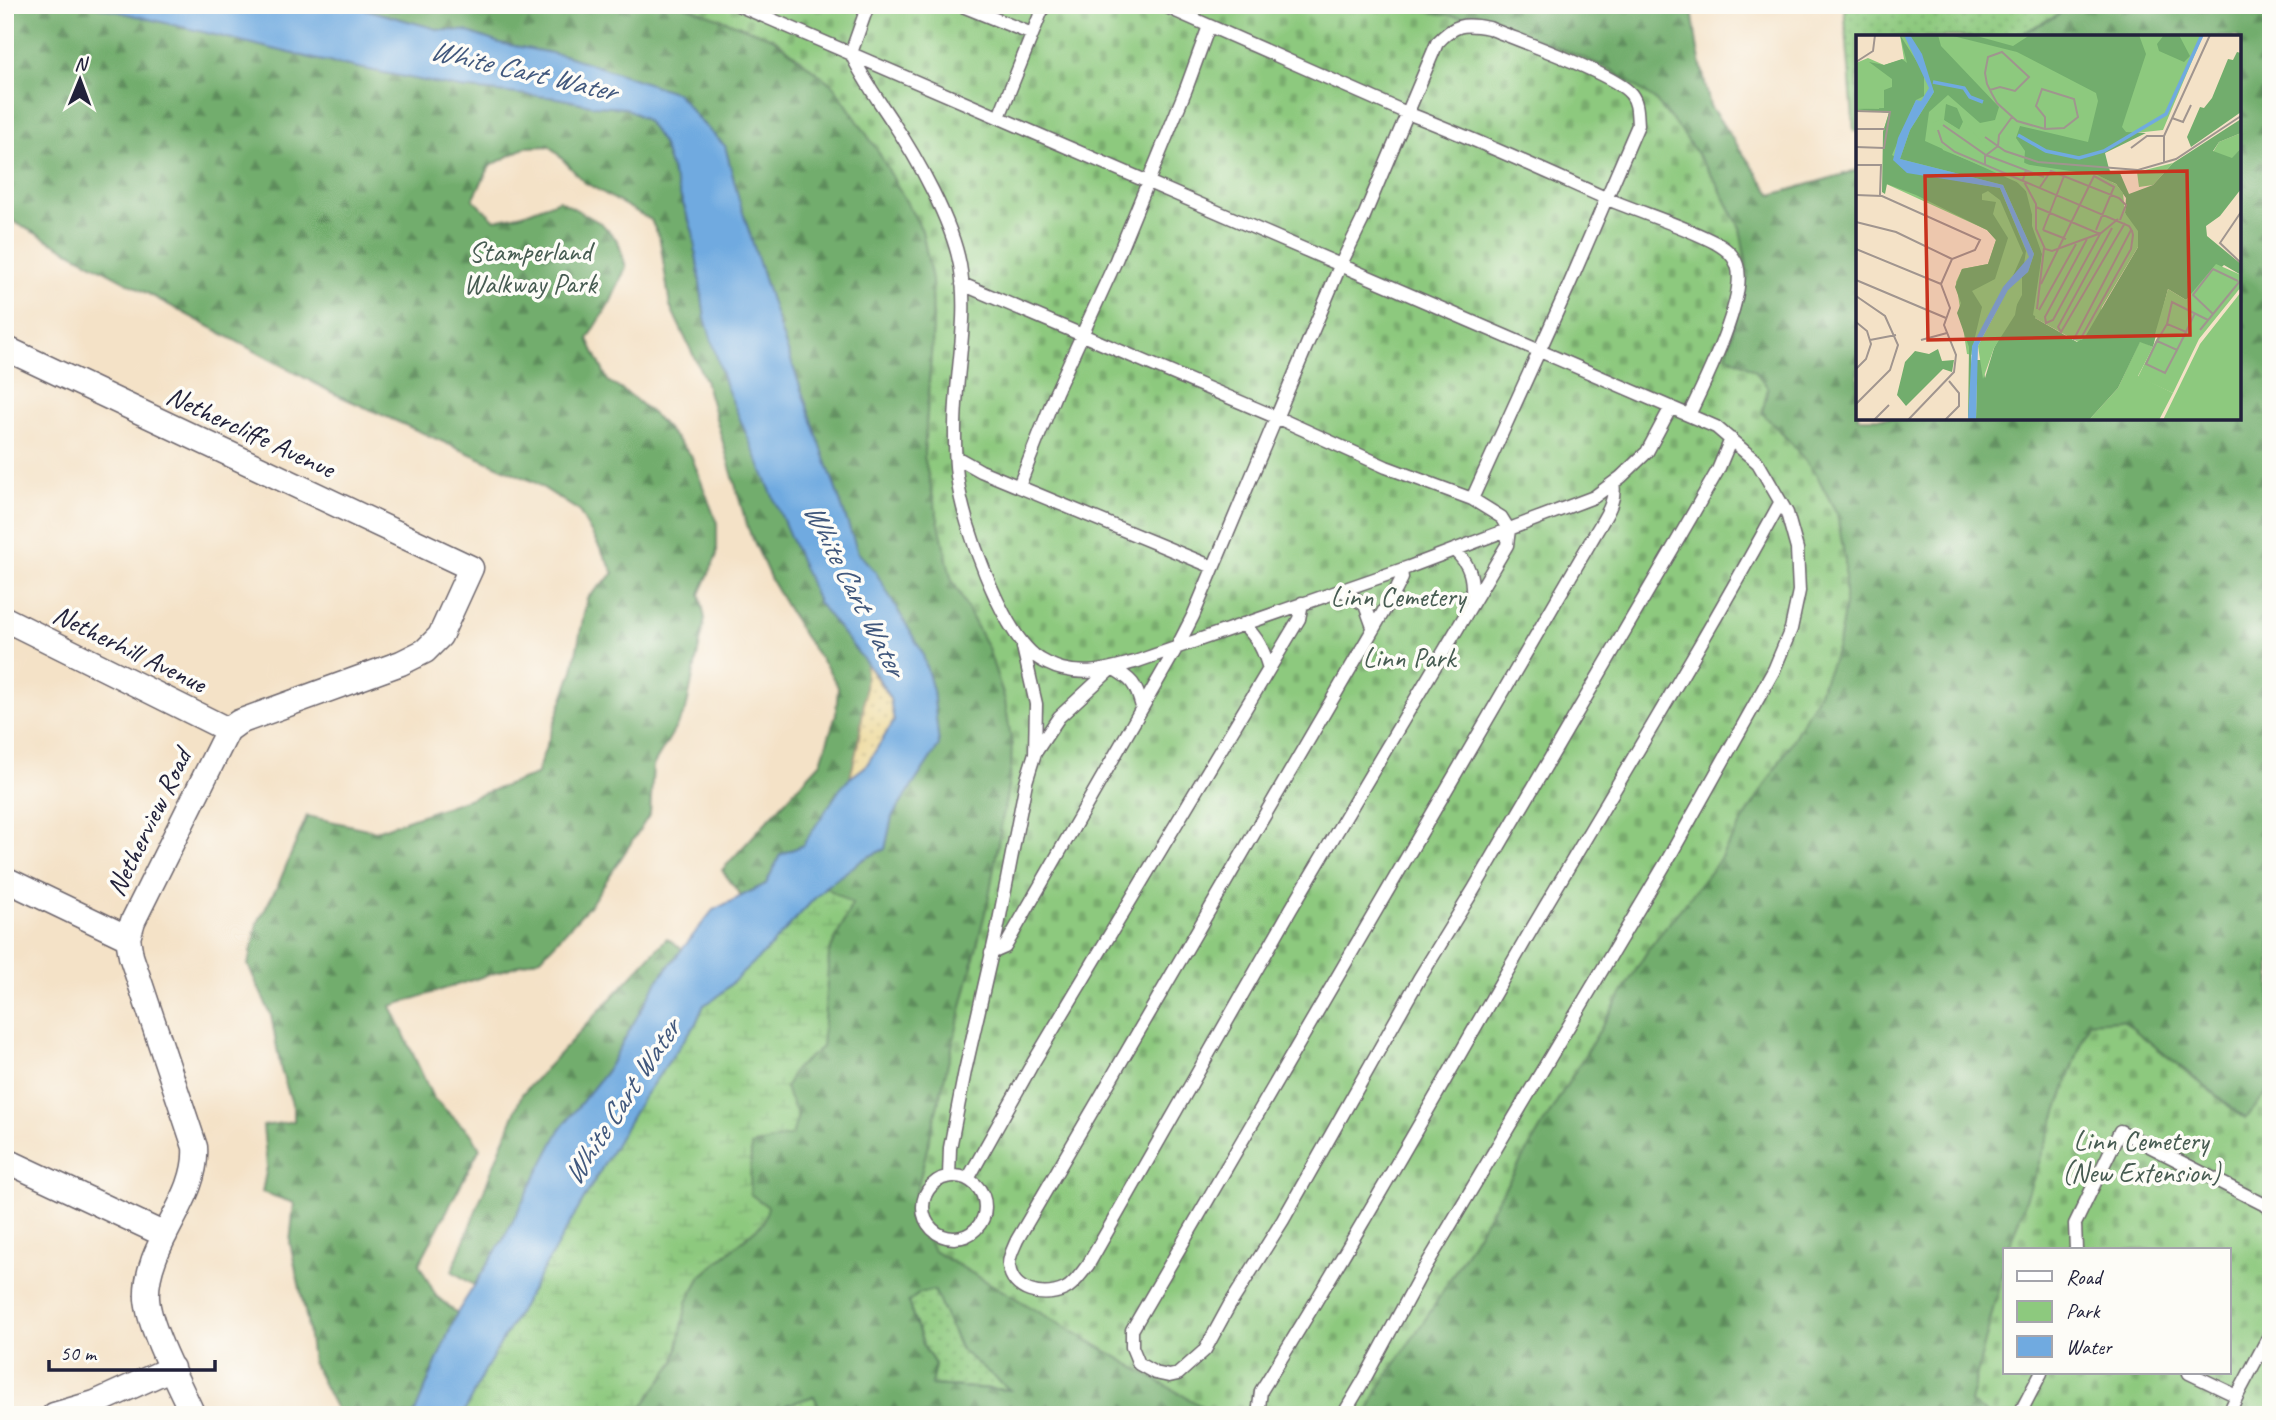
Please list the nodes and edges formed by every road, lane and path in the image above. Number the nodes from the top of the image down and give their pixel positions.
1 (738, 5) edge
2 (868, 5) edge
3 (960, 5) edge
4 (1044, 5) edge
5 (1162, 5) edge
6 (1209, 26) junction
7 (1032, 34) junction
8 (851, 53) junction
9 (1407, 113) junction
10 (999, 117) junction
11 (1146, 181) junction
12 (1606, 198) junction
13 (1340, 266) junction
14 (962, 284) junction
15 (1082, 336) junction
16 (5, 348) edge
17 (1538, 349) junction
18 (1671, 407) junction
19 (1689, 415) junction
20 (1278, 418) junction
21 (1731, 439) junction
22 (956, 457) junction
23 (1613, 483) junction
24 (1019, 486) junction
25 (1472, 499) junction
26 (1780, 503) junction
27 (1509, 530) junction
28 (1454, 550) junction
29 (1213, 567) junction
30 (471, 568) joint
31 (1401, 570) junction
32 (1342, 590) junction
33 (1472, 600) junction
34 (1302, 603) junction
35 (5, 619) edge
36 (1243, 624) junction
37 (1373, 627) junction
38 (1021, 640) junction
39 (1177, 647) junction
40 (1112, 668) junction
41 (1269, 669) junction
42 (1142, 707) junction
43 (228, 730) junction
44 (1035, 753) junction
45 (5, 879) edge
46 (128, 938) junction
47 (991, 953) junction
48 (5, 1160) edge
49 (949, 1176) junction
50 (968, 1179) junction
51 (2271, 1208) edge
52 (165, 1235) junction
53 (2076, 1248) edge
54 (2271, 1332) edge
55 (172, 1368) junction
56 (2040, 1374) edge
57 (2191, 1374) edge
58 (2237, 1396) junction
59 (54, 1415) edge
60 (193, 1415) edge
61 (1258, 1415) edge
62 (1343, 1415) edge
63 (2019, 1415) edge
64 (2228, 1415) edge

1 - 8 lane
2 - 8 lane
3 - 7 lane
4 - 7 lane
5 - 6 lane
6 - 9 lane
6 - 11 lane
7 - 10 lane
8 - 10 lane
8 - 14 lane
9 - 12 lane
9 - 12 lane
9 - 13 lane
10 - 11 lane
11 - 13 lane
11 - 15 lane
12 - 17 lane
12 - 19 lane
13 - 17 lane
13 - 20 lane
14 - 15 lane
14 - 22 lane
15 - 20 lane
15 - 24 lane
16 - 30 street, Nethercliffe Avenue
17 - 18 lane
17 - 25 lane
18 - 19 lane
18 - 23 lane
19 - 21 lane
20 - 25 lane
20 - 29 lane
21 - 23 lane
21 - 26 lane
22 - 24 lane
22 - 38 lane
23 - 27 lane
24 - 29 lane
25 - 27 lane
26 - 61 lane
26 - 62 lane
27 - 28 lane
27 - 33 lane
28 - 31 lane
28 - 33 lane
29 - 39 lane
30 - 43 street, Netherview Road
31 - 32 lane
31 - 37 lane
32 - 34 lane
32 - 37 lane
33 - 37 lane
34 - 36 lane
34 - 41 lane
35 - 43 street, Netherhill Avenue
36 - 39 lane
36 - 41 lane
38 - 40 lane
38 - 44 lane
39 - 40 lane
39 - 42 lane
40 - 42 lane
40 - 44 lane
41 - 50 lane
42 - 47 lane
43 - 46 street, Netherview Road
44 - 47 lane
45 - 46 street
46 - 52 street, Netherview Road
47 - 49 lane
48 - 52 street
49 - 50 lane
49 - 50 lane
51 - 53 lane
52 - 55 street, Netherview Road
54 - 58 lane
55 - 59 street
55 - 60 street, Netherview Road
56 - 63 lane
57 - 58 lane
58 - 64 lane

